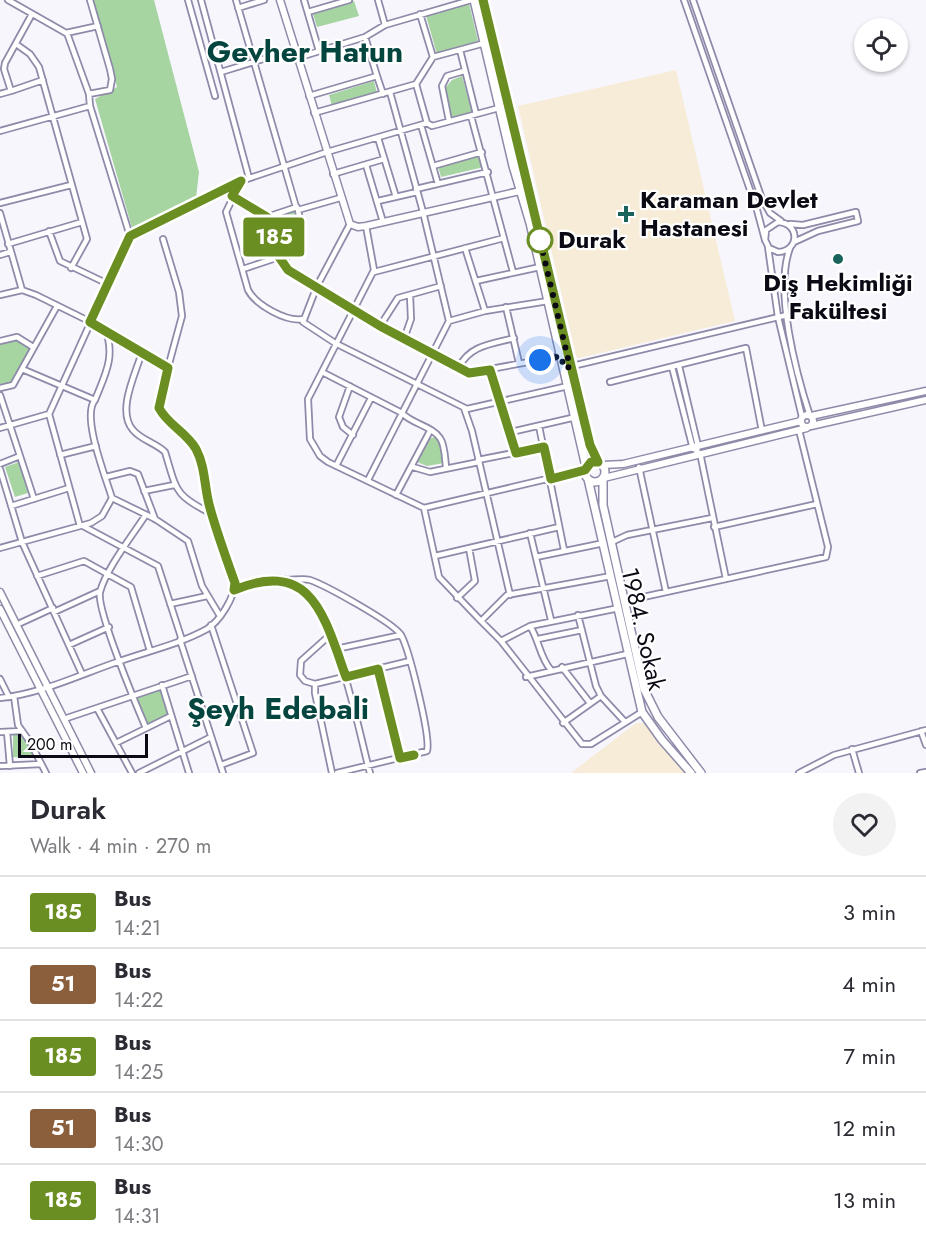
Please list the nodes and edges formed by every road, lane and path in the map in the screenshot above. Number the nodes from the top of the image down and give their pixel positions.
1 (8, 0) edge
2 (90, 0) edge
3 (188, 0) edge
4 (201, 0) edge
5 (236, 0) edge
6 (264, 0) edge
7 (280, 0) edge
8 (304, 0) edge
9 (349, 0) edge
10 (379, 0) edge
11 (472, 0) edge
12 (483, 0) edge
13 (684, 0) edge
14 (693, 0) edge
15 (450, 3) edge
16 (238, 8) junction
17 (308, 12) junction
18 (32, 14) junction
19 (420, 14) junction
20 (385, 25) junction
21 (98, 26) junction
22 (67, 33) junction
23 (365, 37) junction
24 (484, 43) junction
25 (16, 44) junction
26 (296, 49) junction
27 (460, 50) junction
28 (319, 51) junction
29 (433, 57) junction
30 (297, 58) junction
31 (255, 62) junction
32 (464, 71) junction
33 (220, 72) junction
34 (377, 76) junction
35 (43, 80) junction
36 (416, 84) junction
37 (11, 91) junction
38 (390, 92) junction
39 (0, 94) edge
40 (88, 94) junction
41 (383, 94) junction
42 (215, 96) dead end
43 (309, 96) junction
44 (90, 106) junction
45 (499, 108) junction
46 (314, 113) junction
47 (474, 115) junction
48 (52, 117) junction
49 (449, 121) junction
50 (424, 124) junction
51 (0, 131) edge
52 (401, 131) junction
53 (378, 138) junction
54 (327, 152) junction
55 (482, 152) junction
56 (384, 159) junction
57 (366, 165) junction
58 (433, 166) junction
59 (284, 168) junction
60 (488, 172) junction
61 (333, 174) junction
62 (249, 178) junction
63 (241, 181) junction
64 (438, 184) junction
65 (71, 185) junction
66 (416, 190) junction
67 (520, 191) junction
68 (232, 196) junction
69 (494, 196) junction
70 (396, 197) junction
71 (340, 198) junction
72 (378, 201) junction
73 (0, 203) edge
74 (297, 208) junction
75 (423, 212) junction
76 (0, 213) edge
77 (267, 217) junction
78 (82, 222) junction
79 (383, 222) junction
80 (786, 223) junction
81 (350, 224) junction
82 (366, 226) junction
83 (49, 231) junction
84 (130, 236) junction
85 (504, 238) junction
86 (164, 239) dead end
87 (765, 240) junction
88 (794, 242) junction
89 (8, 244) junction
90 (768, 246) junction
91 (465, 248) junction
92 (790, 248) junction
93 (10, 252) junction
94 (0, 255) edge
95 (434, 255) junction
96 (279, 257) junction
97 (283, 264) junction
98 (540, 267) junction
99 (71, 268) junction
100 (243, 269) junction
101 (374, 272) junction
102 (513, 272) junction
103 (476, 281) junction
104 (108, 284) junction
105 (316, 286) junction
106 (441, 286) junction
107 (22, 290) junction
108 (0, 295) edge
109 (410, 295) junction
110 (548, 301) junction
111 (57, 306) junction
112 (506, 307) junction
113 (353, 310) junction
114 (485, 311) junction
115 (787, 315) junction
116 (778, 317) junction
117 (303, 319) junction
118 (449, 321) junction
119 (90, 322) junction
120 (380, 326) junction
121 (105, 330) junction
122 (514, 338) junction
123 (404, 339) junction
124 (0, 341) edge
125 (335, 343) junction
126 (33, 347) junction
127 (142, 352) junction
128 (432, 353) junction
129 (561, 356) junction
130 (519, 363) junction
131 (678, 366) junction
132 (459, 367) junction
133 (672, 367) junction
134 (168, 368) junction
135 (567, 368) junction
136 (22, 369) junction
137 (490, 370) junction
138 (322, 372) junction
139 (610, 382) dead end
140 (417, 385) junction
141 (60, 386) junction
142 (350, 386) junction
143 (568, 386) junction
144 (0, 388) edge
145 (926, 391) edge
146 (0, 395) edge
147 (371, 398) junction
148 (94, 400) junction
149 (499, 400) junction
150 (926, 400) edge
151 (464, 408) junction
152 (402, 413) junction
153 (49, 414) junction
154 (811, 416) junction
155 (576, 417) junction
156 (802, 419) junction
157 (9, 426) junction
158 (539, 426) junction
159 (809, 427) junction
160 (0, 428) edge
161 (799, 430) junction
162 (430, 431) junction
163 (762, 431) junction
164 (511, 432) junction
165 (353, 435) junction
166 (96, 446) junction
167 (544, 447) junction
168 (694, 447) junction
169 (516, 453) junction
170 (698, 454) junction
171 (60, 455) junction
172 (20, 456) junction
173 (479, 461) junction
174 (600, 463) junction
175 (0, 464) edge
176 (336, 466) junction
177 (413, 467) junction
178 (639, 467) junction
179 (446, 468) junction
180 (586, 468) junction
181 (0, 469) edge
182 (106, 477) junction
183 (603, 478) junction
184 (551, 479) junction
185 (588, 479) junction
186 (368, 480) junction
187 (174, 485) junction
188 (69, 488) junction
189 (144, 491) junction
190 (486, 491) junction
191 (396, 495) junction
192 (112, 498) junction
193 (34, 499) junction
194 (816, 504) junction
195 (11, 506) junction
196 (424, 508) junction
197 (212, 514) junction
198 (145, 516) junction
199 (712, 518) junction
200 (155, 519) junction
201 (81, 526) junction
202 (559, 527) junction
203 (714, 527) junction
204 (652, 530) junction
205 (530, 533) junction
206 (498, 540) junction
207 (22, 542) junction
208 (608, 542) junction
209 (0, 548) edge
210 (124, 548) junction
211 (469, 548) junction
212 (564, 550) junction
213 (435, 556) junction
214 (536, 557) junction
215 (109, 574) junction
216 (37, 576) junction
217 (611, 576) junction
218 (726, 579) junction
219 (287, 580) junction
220 (543, 587) junction
221 (234, 590) junction
222 (100, 591) junction
223 (0, 592) edge
224 (666, 592) junction
225 (510, 595) junction
226 (207, 596) junction
227 (458, 598) junction
228 (625, 601) junction
229 (170, 604) junction
230 (619, 608) junction
231 (0, 609) edge
232 (53, 610) junction
233 (578, 615) junction
234 (220, 616) junction
235 (551, 620) junction
236 (481, 621) junction
237 (8, 624) junction
238 (16, 625) junction
239 (211, 625) junction
240 (530, 626) junction
241 (109, 627) junction
242 (0, 628) edge
243 (582, 630) junction
244 (330, 634) junction
245 (401, 635) junction
246 (538, 639) junction
247 (181, 640) junction
248 (501, 641) junction
249 (69, 645) junction
250 (336, 649) junction
251 (150, 651) junction
252 (627, 654) junction
253 (119, 661) junction
254 (410, 661) junction
255 (590, 663) junction
256 (562, 667) junction
257 (378, 669) junction
258 (551, 670) junction
259 (82, 674) junction
260 (192, 676) junction
261 (526, 676) junction
262 (346, 677) junction
263 (0, 679) edge
264 (315, 684) junction
265 (162, 685) junction
266 (47, 686) junction
267 (39, 690) junction
268 (133, 696) junction
269 (601, 696) junction
270 (642, 696) junction
271 (11, 697) junction
272 (0, 698) edge
273 (590, 703) junction
274 (98, 710) junction
275 (642, 712) junction
276 (171, 716) junction
277 (64, 720) junction
278 (626, 722) junction
279 (563, 723) junction
280 (146, 728) junction
281 (923, 730) edge
282 (22, 731) junction
283 (0, 732) edge
284 (7, 732) junction
285 (211, 736) junction
286 (116, 743) junction
287 (926, 745) edge
288 (852, 749) junction
289 (183, 751) junction
290 (400, 758) junction
291 (41, 764) junction
292 (221, 765) junction
293 (0, 766) edge
294 (10, 766) junction
295 (368, 766) junction
296 (926, 771) edge
297 (46, 773) edge
298 (83, 773) edge
299 (91, 773) edge
300 (132, 773) edge
301 (139, 773) edge
302 (189, 773) edge
303 (223, 773) edge
304 (334, 773) edge
305 (370, 773) edge
306 (691, 773) edge
307 (701, 773) edge
308 (799, 773) edge
309 (859, 773) edge
310 (920, 773) edge

1 - 18 street
2 - 21 street
3 - 42 street
4 - 33 street
5 - 16 street
6 - 16 street
7 - 26 street
8 - 17 street
9 - 17 street
10 - 20 street
11 - 15 street
11 - 24 main road
12 - 135 main road
13 - 87 street
14 - 80 street
15 - 19 street
16 - 31 street
17 - 28 street
18 - 22 street
18 - 25 street
19 - 20 street
19 - 29 street
20 - 23 street
21 - 22 street
21 - 40 street
22 - 40 street
23 - 28 street
23 - 34 street
24 - 27 street
24 - 45 main road
25 - 35 street
25 - 37 street
26 - 30 street
26 - 31 street
27 - 29 street
27 - 32 street
28 - 30 street
29 - 36 street
30 - 43 street
31 - 33 street
31 - 59 street
32 - 47 street
32 - 49 street
33 - 62 street
34 - 41 street
34 - 43 street
35 - 37 street
35 - 48 street
36 - 38 street
36 - 50 street
37 - 39 street
38 - 41 street
38 - 52 street
40 - 44 street
41 - 46 street
43 - 46 street
44 - 48 street
44 - 84 street
45 - 47 street
45 - 67 main road
46 - 54 street
47 - 49 street
47 - 55 street
48 - 51 street
48 - 65 street
49 - 50 street
50 - 52 street
50 - 58 street
52 - 53 street
52 - 66 street
53 - 54 street
53 - 56 street
54 - 59 street
54 - 61 street
55 - 58 street
55 - 60 street
56 - 57 street
56 - 70 street
57 - 61 street
57 - 72 street
58 - 64 street
59 - 62 street
59 - 74 street
60 - 64 street
60 - 69 street
61 - 71 street
62 - 63 street
63 - 68 street
63 - 84 street
64 - 66 street
65 - 73 street
65 - 78 street
66 - 70 street
66 - 75 street
67 - 69 street
67 - 98 main road
68 - 77 street
68 - 100 street
69 - 75 street
69 - 85 street
70 - 72 street
71 - 74 street
71 - 81 street
72 - 79 street
74 - 77 street
74 - 97 street
75 - 79 street
75 - 95 street
76 - 89 street
77 - 96 street
78 - 83 street
78 - 99 street
79 - 82 street
80 - 87 street
80 - 88 street
80 - 88 street
81 - 82 street
81 - 105 street
82 - 101 street
83 - 89 street
83 - 99 street
84 - 104 street
85 - 91 street
85 - 102 street
86 - 134 street
87 - 90 street
88 - 92 street
89 - 93 street
90 - 92 street
90 - 116 street
91 - 95 street
91 - 103 street
92 - 115 street
93 - 94 street
93 - 107 street
95 - 101 street
95 - 106 street
96 - 97 street
96 - 100 street
97 - 105 street
98 - 102 street
98 - 110 main road
99 - 104 street
100 - 117 street
101 - 113 street
102 - 103 street
103 - 114 street
104 - 119 street
105 - 113 street
105 - 117 street
106 - 109 street
106 - 118 street
107 - 108 street
107 - 111 street
109 - 120 street
109 - 123 street
110 - 112 street
110 - 129 main road
111 - 119 street
111 - 126 street
112 - 114 street
112 - 122 street
113 - 120 street
113 - 125 street
114 - 118 street
115 - 116 street
115 - 154 street
116 - 135 street
116 - 156 street
117 - 125 street
118 - 128 street
119 - 121 street
119 - 141 street
120 - 123 street
121 - 127 street
121 - 148 street
122 - 130 street
122 - 132 street
123 - 128 street
124 - 126 street
125 - 138 street
125 - 140 street
126 - 136 street
127 - 134 street
127 - 187 street
128 - 132 street
128 - 140 street
129 - 130 street
129 - 135 main road
130 - 137 street
131 - 133 street
131 - 163 street
131 - 168 street
132 - 137 street
133 - 139 street
133 - 168 street
134 - 197 street
135 - 143 main road
135 - 174 main road
136 - 141 street
136 - 144 street
137 - 149 street
138 - 142 street
138 - 176 street
140 - 151 street
140 - 152 street
141 - 148 street
141 - 153 street
142 - 147 street
142 - 165 street
143 - 149 street
143 - 155 main road
145 - 154 street
146 - 157 street
147 - 152 street
147 - 165 street
148 - 166 street
149 - 151 street
149 - 164 street
150 - 159 street
151 - 173 street
152 - 162 street
152 - 186 street
153 - 157 street
153 - 171 street
154 - 156 street
154 - 159 street
155 - 158 street
155 - 180 main road
156 - 159 street
156 - 163 street
157 - 160 street
157 - 172 street
158 - 164 street
158 - 167 street
159 - 161 street
161 - 170 street
161 - 194 street
162 - 177 street
162 - 179 street
163 - 168 street
164 - 169 street
165 - 176 street
166 - 171 street
166 - 182 street
167 - 169 street
167 - 184 street
168 - 170 street
168 - 174 street
169 - 173 street
170 - 178 street
170 - 199 street
171 - 188 street
172 - 175 street
172 - 193 street
173 - 179 street
173 - 190 street
174 - 180 main road
174 - 183 main road
176 - 186 street
177 - 179 street
177 - 191 street
178 - 183 street
178 - 204 street
180 - 184 street
180 - 185 main road
181 - 195 street
182 - 189 street
182 - 192 street
183 - 185 main road
183 - 208 main road
184 - 190 street
184 - 202 street
185 - 208 main road, 1984. Sokak
186 - 191 street
187 - 189 street
187 - 197 street
188 - 193 street
188 - 201 street
189 - 200 street
190 - 196 street
190 - 206 street
191 - 196 street
192 - 198 street
192 - 201 street
193 - 195 street
194 - 203 street
194 - 218 street
195 - 207 street
196 - 213 street
197 - 221 street
198 - 200 street
198 - 210 street
199 - 203 street
199 - 204 street
200 - 226 street
201 - 207 street
201 - 210 street
202 - 205 street
202 - 212 street
203 - 218 street
204 - 208 street
204 - 224 street
205 - 206 street
205 - 214 street
206 - 211 street
206 - 225 street
207 - 209 street
207 - 216 street
208 - 212 street
208 - 217 main road, 1984. Sokak
208 - 228 main road
210 - 215 street
210 - 229 street
211 - 213 street
211 - 227 street
212 - 214 street
213 - 227 street
214 - 220 street
215 - 216 street
215 - 222 street
215 - 251 street
216 - 232 street
217 - 220 street
217 - 230 main road, 1984. Sokak
218 - 224 street
219 - 221 street
219 - 244 street
219 - 245 street
220 - 225 street
220 - 235 street
221 - 234 street
222 - 232 street
222 - 241 street
223 - 238 street
224 - 228 street
225 - 236 street
226 - 229 street
226 - 234 street
227 - 236 street
228 - 270 main road
229 - 247 street
230 - 233 street
230 - 252 main road, 1984. Sokak
231 - 237 street
232 - 238 street
232 - 249 street
233 - 235 street
233 - 243 street
234 - 239 street
235 - 240 street
236 - 248 street
237 - 242 street
237 - 267 street
238 - 266 street
239 - 247 street
239 - 292 street
240 - 246 street
240 - 248 street
241 - 249 street
241 - 253 street
243 - 246 street
243 - 255 street
244 - 250 street
244 - 264 street
245 - 250 street
245 - 254 street
246 - 258 street
247 - 251 street
247 - 260 street
248 - 261 street
249 - 259 street
250 - 262 street
251 - 253 street
252 - 255 street
252 - 270 main road, 1984. Sokak
253 - 259 street
253 - 268 street
254 - 257 street
254 - 290 street
255 - 256 street
255 - 269 street
256 - 258 street
256 - 273 street
257 - 262 street
257 - 290 street
258 - 261 street
259 - 266 street
260 - 265 street
260 - 285 street
261 - 279 street
262 - 264 street
262 - 295 street
263 - 271 street
264 - 304 street
265 - 268 street
265 - 276 street
266 - 267 street
266 - 277 street
267 - 271 street
267 - 298 street
268 - 274 street
268 - 280 street
269 - 273 street
269 - 278 street
270 - 275 main road, 1984. Sokak
270 - 307 main road
271 - 272 street
271 - 282 street
273 - 279 street
274 - 277 street
274 - 286 street
275 - 278 street
275 - 306 main road, 1984. Sokak
276 - 280 street
276 - 289 street
277 - 299 street
278 - 279 street
280 - 286 street
281 - 287 street
281 - 288 street
282 - 284 street
282 - 291 street
283 - 284 street
284 - 294 street
285 - 289 street
285 - 292 street
286 - 300 street
288 - 308 street
288 - 309 street
289 - 301 street
289 - 302 street
290 - 295 street
291 - 294 street
291 - 297 street
292 - 303 street
293 - 294 street
295 - 304 street
295 - 305 street
296 - 310 street

